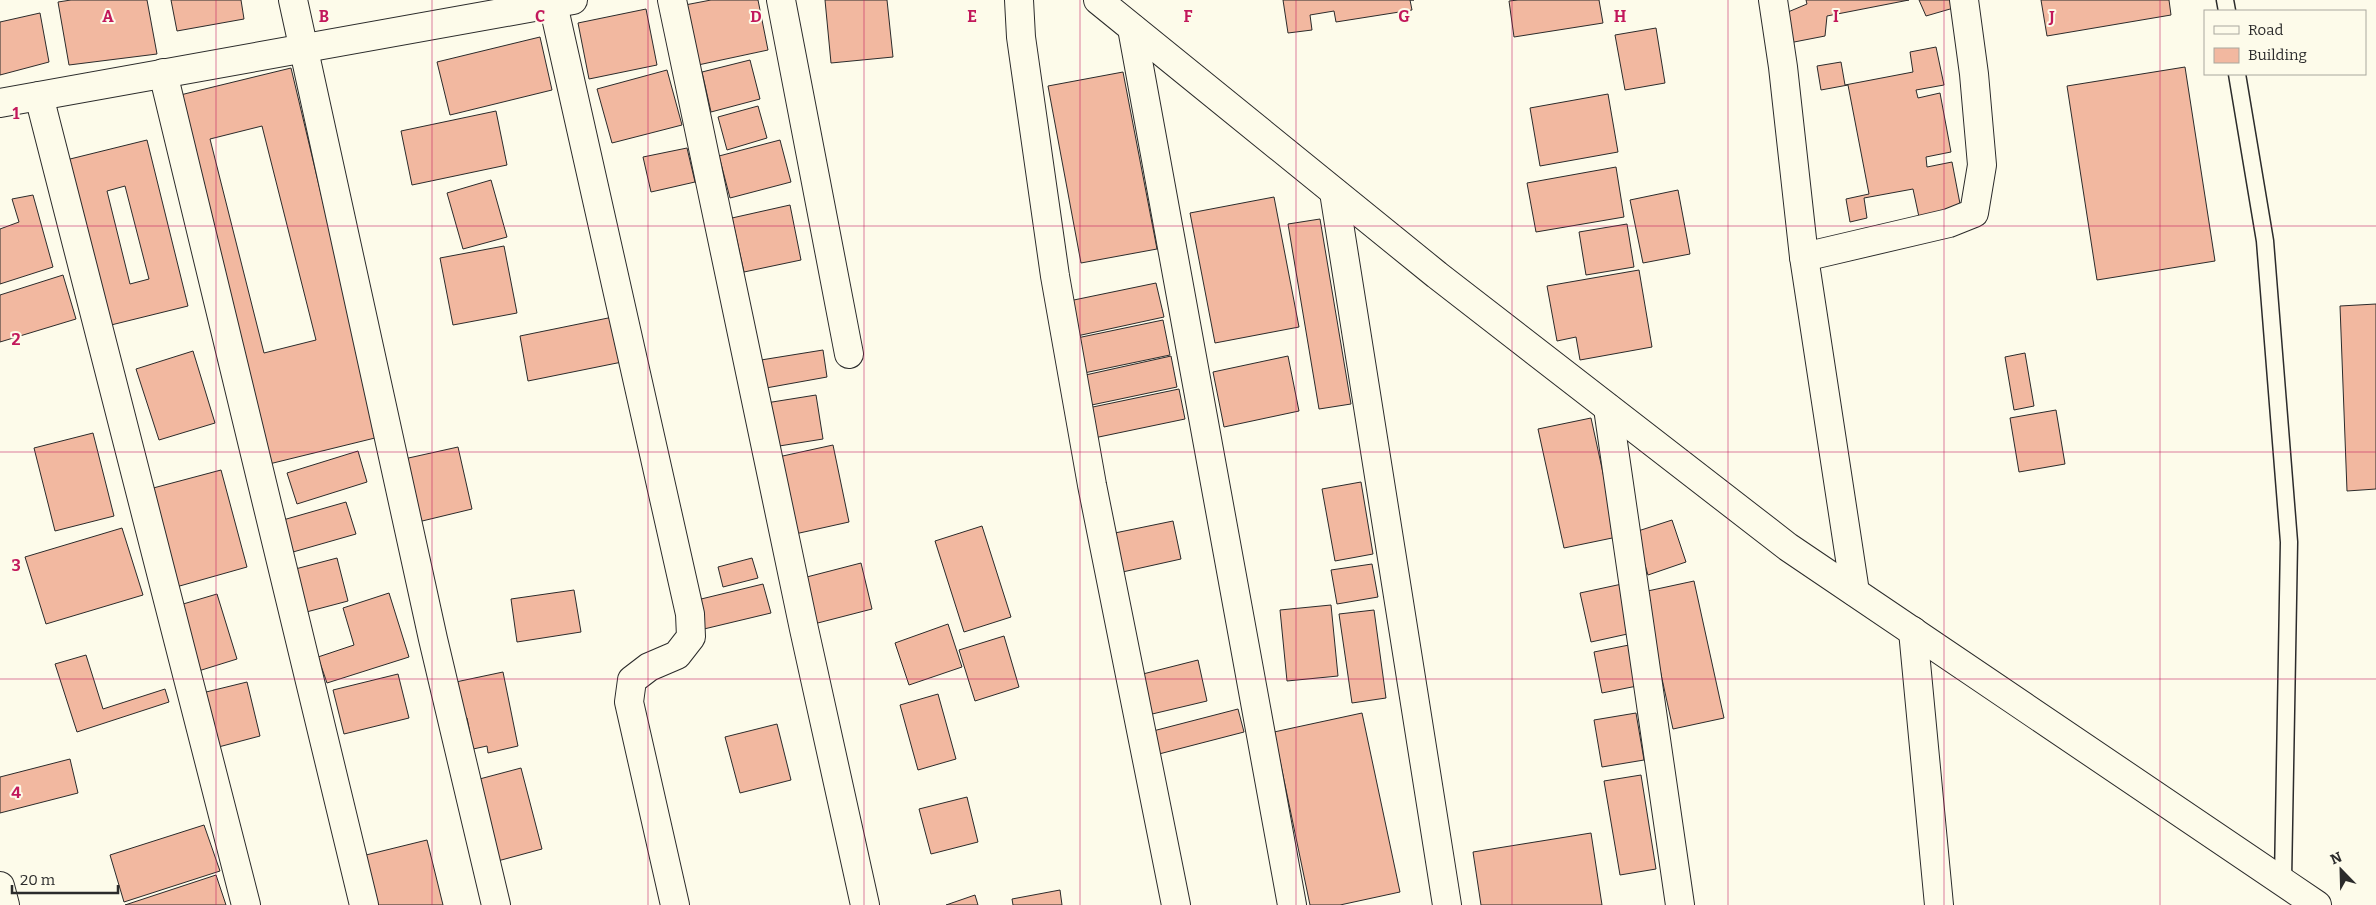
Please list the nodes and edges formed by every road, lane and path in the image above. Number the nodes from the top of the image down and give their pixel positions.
1 (293, 0) edge
2 (672, 0) edge
3 (781, 0) edge
4 (1019, 0) edge
5 (1098, 0) edge
6 (1773, 0) edge
7 (1964, 0) edge
8 (563, 2) edge
9 (1132, 28) junction
10 (304, 49) junction
11 (163, 74) junction
12 (2237, 75) edge
13 (39, 96) junction
14 (0, 103) edge
15 (1334, 192) junction
16 (1804, 257) junction
17 (849, 354) dead end
18 (1608, 408) junction
19 (1855, 592) junction
20 (1913, 632) junction
21 (2283, 880) junction
22 (0, 886) edge
23 (5, 905) edge
24 (246, 905) edge
25 (364, 905) edge
26 (496, 905) edge
27 (675, 905) edge
28 (866, 905) edge
29 (1176, 905) edge
30 (1292, 905) edge
31 (1447, 905) edge
32 (1680, 905) edge
33 (1939, 905) edge
34 (2317, 905) edge

1 - 10 street
2 - 28 street
3 - 17 street
4 - 29 street
5 - 9 street
6 - 16 street
7 - 16 street
8 - 10 street
8 - 27 street
9 - 15 street
9 - 30 street
10 - 11 street
10 - 26 street
11 - 13 street
11 - 25 street
12 - 21 lane
13 - 14 street
13 - 24 street
15 - 18 street
15 - 31 street
16 - 19 street
18 - 19 street
18 - 32 street
19 - 20 street
20 - 21 street
20 - 33 street
21 - 34 street
22 - 23 street

